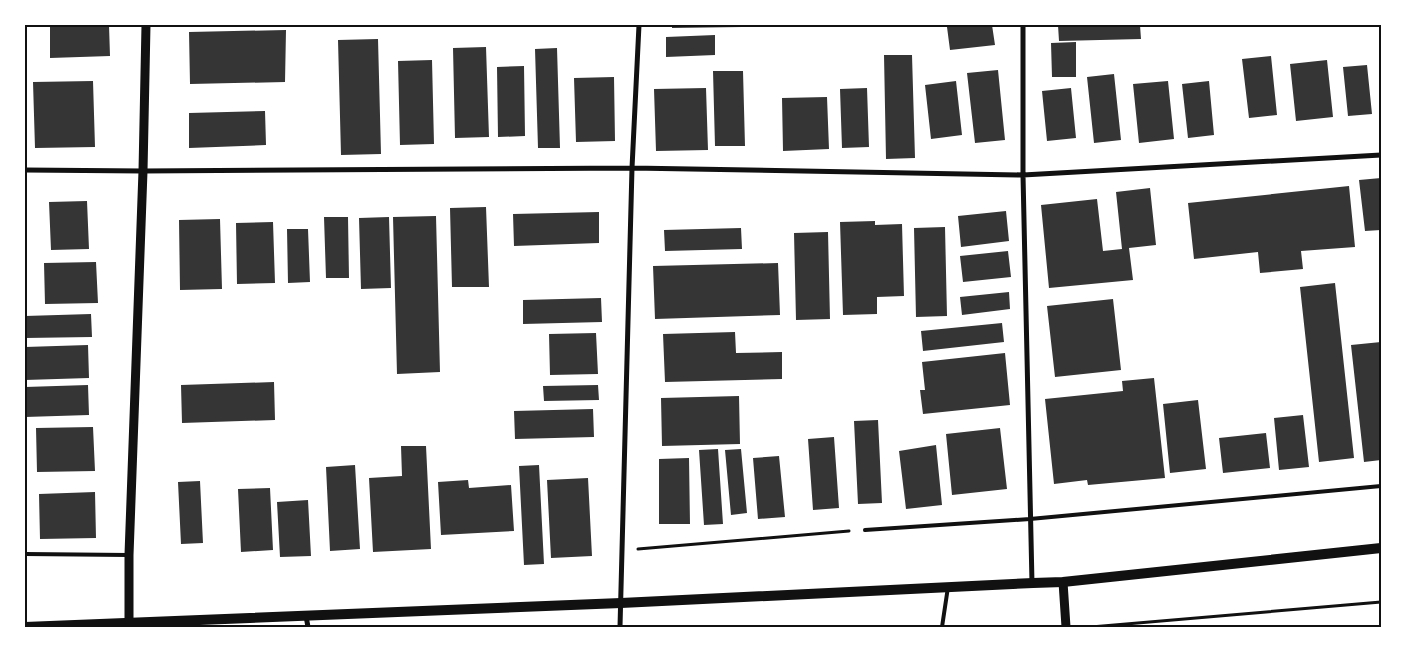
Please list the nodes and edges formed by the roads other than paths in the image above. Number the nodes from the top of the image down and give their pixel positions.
1 (146, 25) edge
2 (639, 25) edge
3 (1023, 25) edge
4 (1381, 155) edge
5 (632, 168) junction
6 (25, 170) edge
7 (143, 171) junction
8 (1023, 175) junction
9 (1381, 486) edge
10 (1030, 519) junction
11 (865, 530) road end
12 (1381, 548) edge
13 (25, 554) edge
14 (129, 555) junction
15 (1063, 582) junction
16 (1032, 583) junction
17 (948, 587) junction
18 (621, 602) junction
19 (306, 616) junction
20 (129, 623) junction
21 (25, 627) edge
22 (308, 627) edge
23 (620, 627) edge
24 (942, 627) edge
25 (1066, 627) edge

1 - 7 street
2 - 5 street
3 - 8 street
4 - 8 street
5 - 7 street
5 - 8 street
5 - 18 street
6 - 7 street
7 - 14 street
8 - 10 street
9 - 10 lane
10 - 11 lane
10 - 16 street
12 - 15 main road
13 - 14 lane
14 - 20 street
15 - 16 main road
15 - 25 street
16 - 17 main road
17 - 18 main road
17 - 24 lane
18 - 19 main road
18 - 23 street
19 - 20 main road
19 - 22 street
20 - 21 main road

